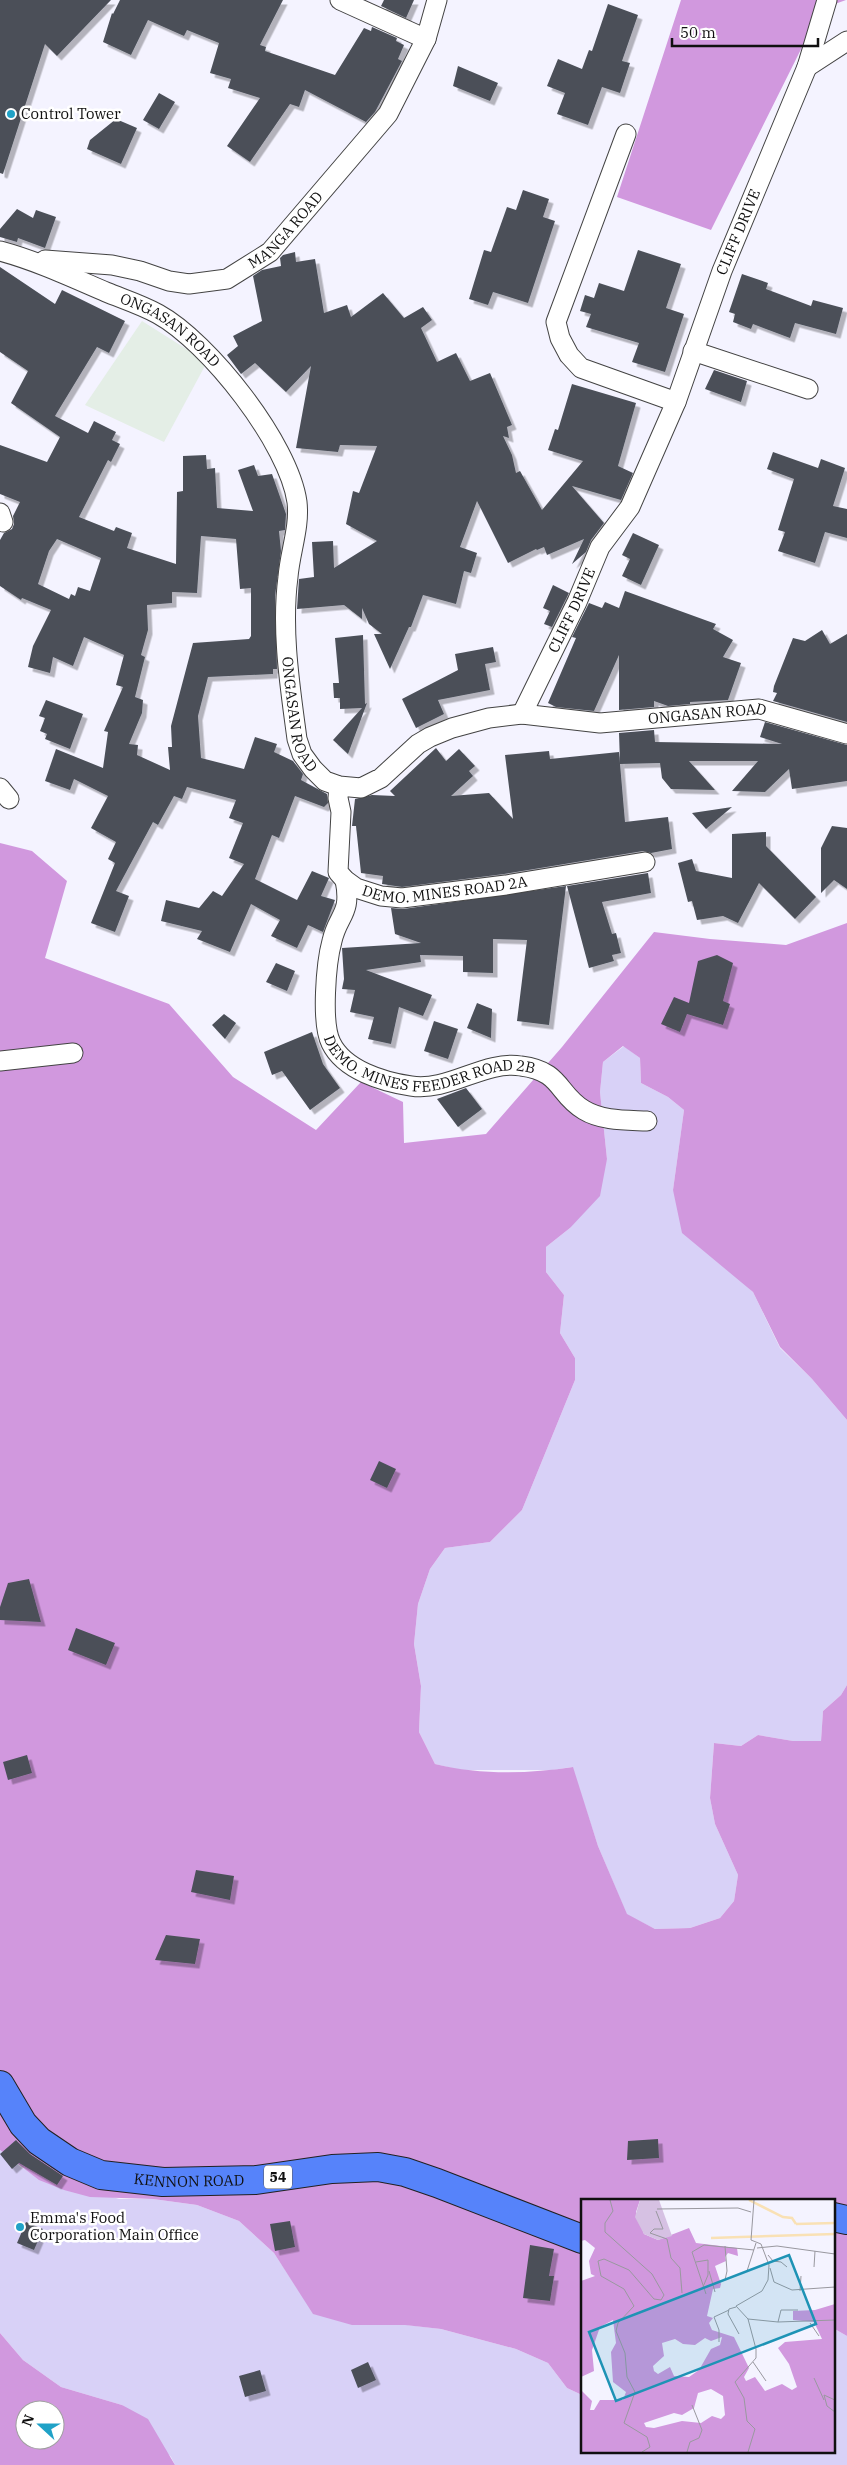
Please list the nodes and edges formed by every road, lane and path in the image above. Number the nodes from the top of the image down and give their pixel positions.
1 (340, 0) edge
2 (437, 0) edge
3 (827, 0) edge
4 (426, 39) junction
5 (847, 41) edge
6 (807, 67) junction
7 (626, 134) dead end
8 (0, 251) edge
9 (29, 259) junction
10 (693, 351) junction
11 (808, 389) dead end
12 (676, 402) junction
13 (522, 714) junction
14 (847, 734) edge
15 (339, 786) junction
16 (645, 862) dead end
17 (345, 880) junction
18 (73, 1053) dead end
19 (0, 1061) edge
20 (647, 1120) dead end
21 (0, 2085) edge
22 (834, 2217) edge
23 (847, 2220) edge
24 (581, 2239) edge

1 - 4 street
2 - 4 street, MANGA ROAD
3 - 6 street, CLIFF DRIVE
4 - 9 street, MANGA ROAD
5 - 6 street
6 - 10 street, CLIFF DRIVE
7 - 12 street
8 - 9 street, ONGASAN ROAD
9 - 15 street, ONGASAN ROAD
10 - 11 street
10 - 12 street, CLIFF DRIVE
12 - 13 street, CLIFF DRIVE
13 - 14 street, ONGASAN ROAD
13 - 15 street, ONGASAN ROAD
15 - 17 street, DEMO. MINES ROAD 2A
16 - 17 street, DEMO. MINES ROAD 2A
17 - 20 street, DEMO. MINES FEEDER ROAD 2B
18 - 19 street
21 - 24 highway, KENNON ROAD / 54
22 - 23 highway

